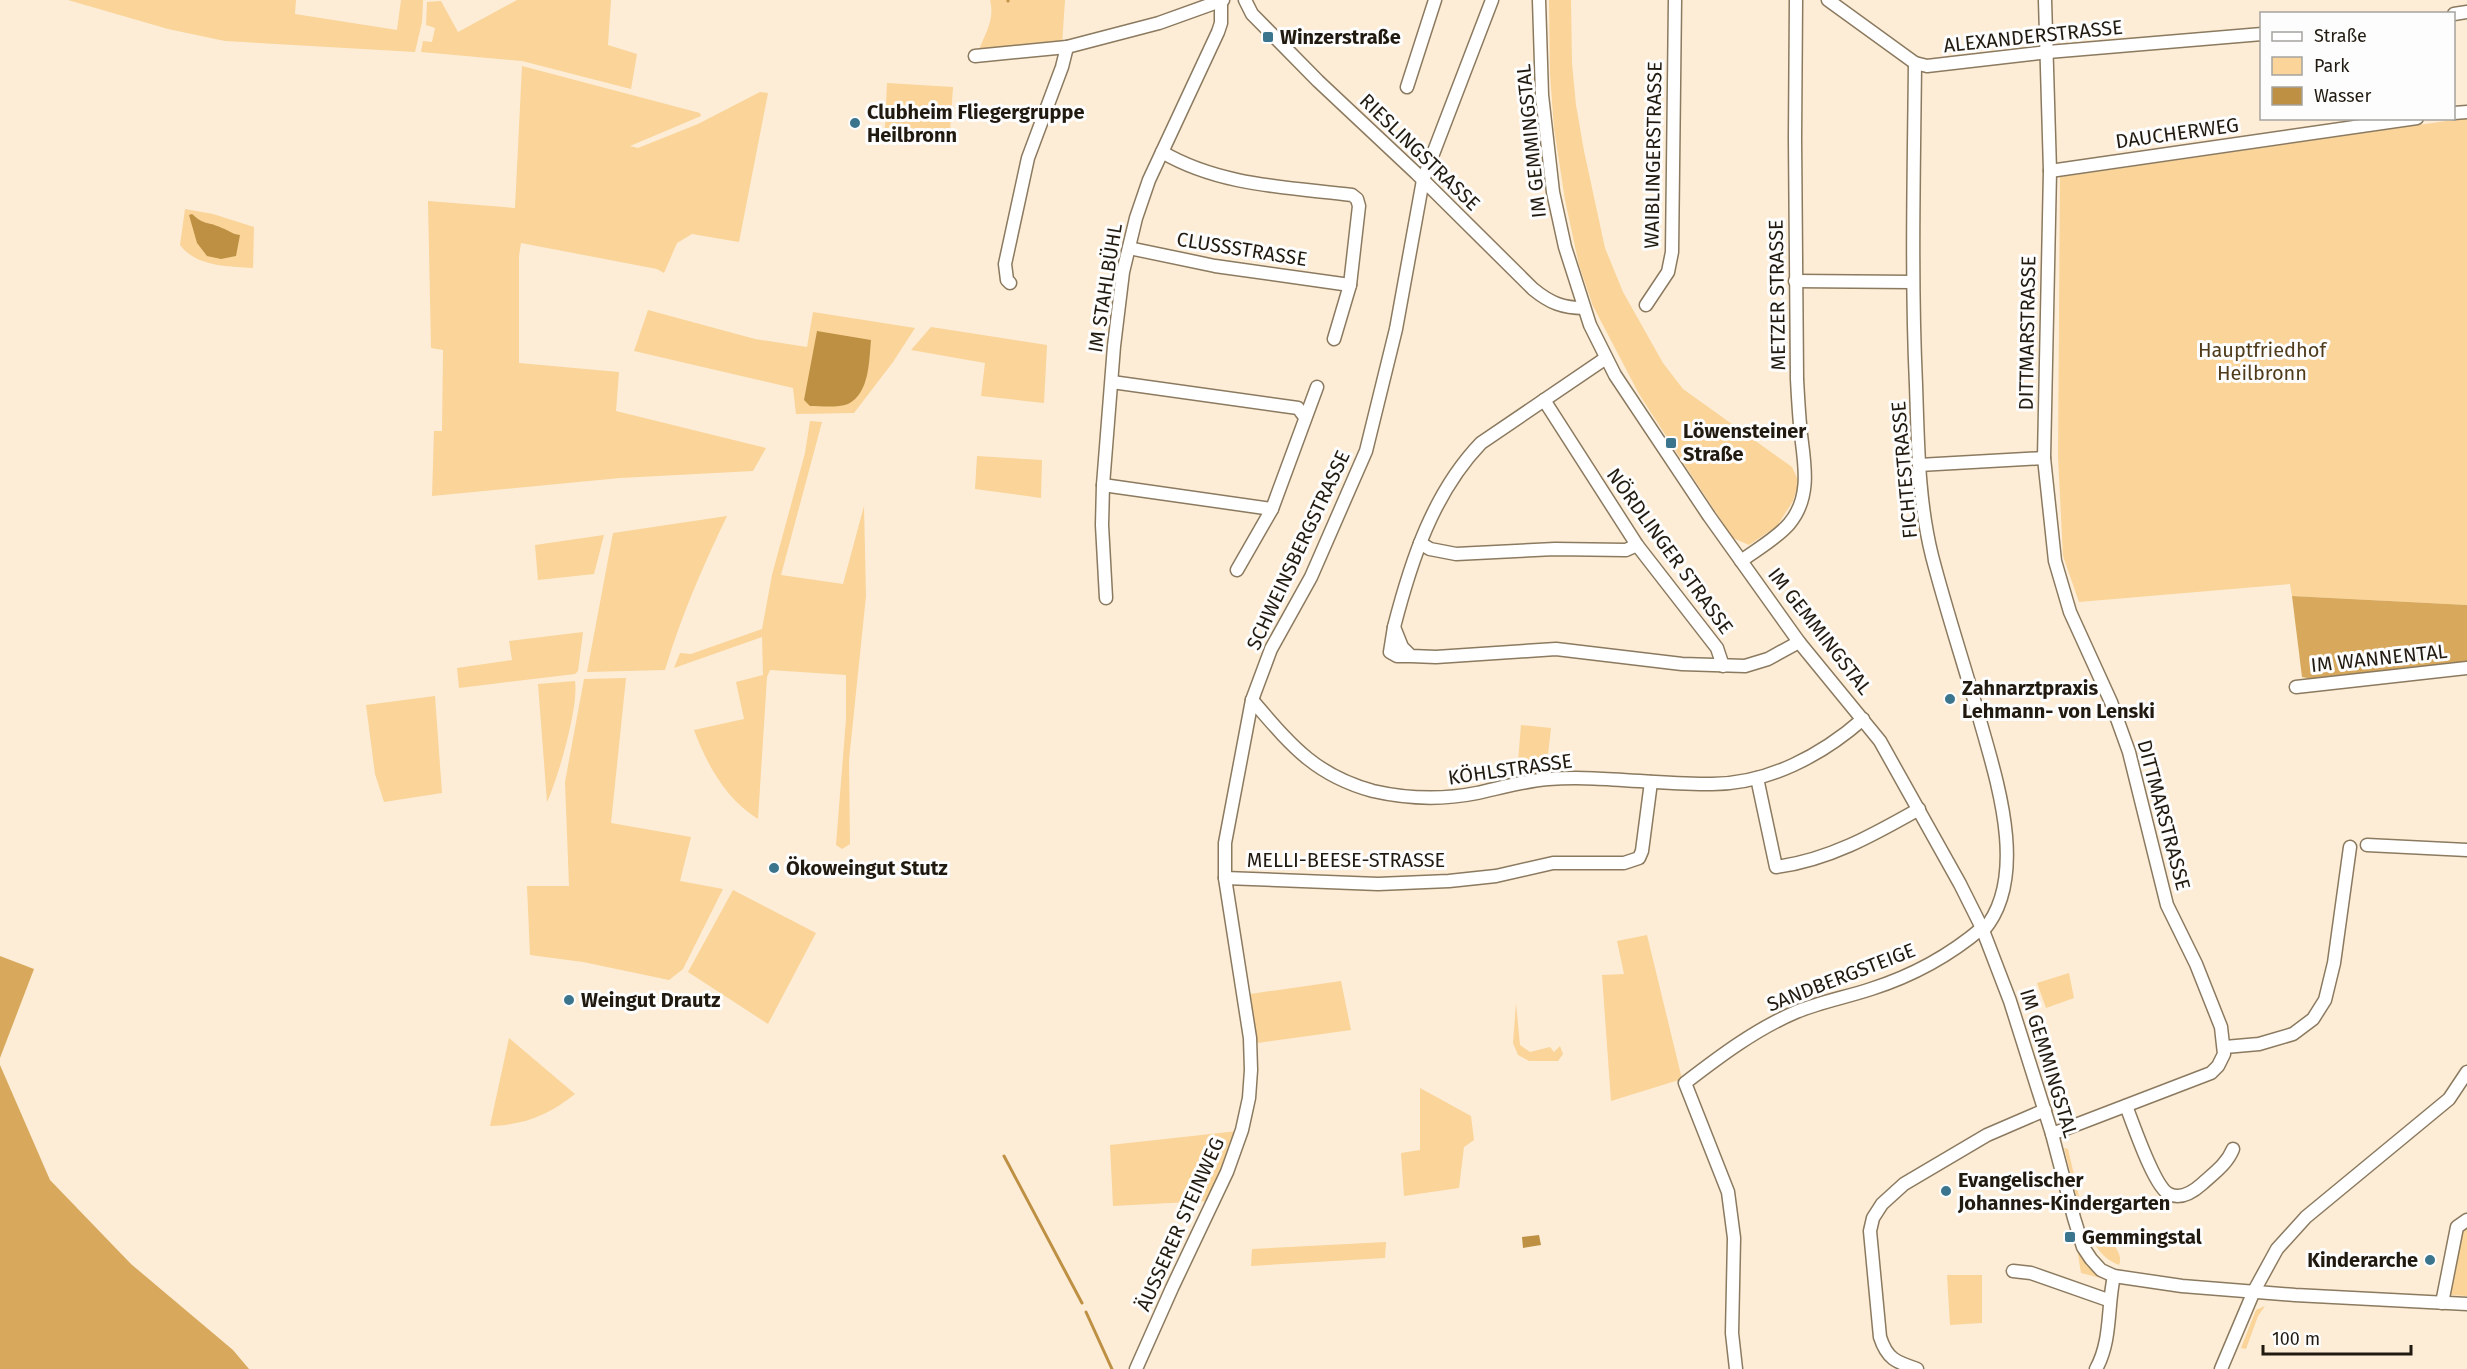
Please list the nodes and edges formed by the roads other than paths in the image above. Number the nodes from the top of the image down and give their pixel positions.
1 (1245, 0) edge
2 (1435, 0) edge
3 (1492, 0) edge
4 (1539, 0) edge
5 (1674, 0) edge
6 (1796, 0) edge
7 (1828, 0) edge
8 (2045, 0) edge
9 (1222, 1) edge
10 (2260, 34) edge
11 (1067, 47) junction
12 (2048, 52) junction
13 (975, 56) dead end
14 (1915, 63) junction
15 (1407, 87) dead end
16 (2403, 120) edge
17 (1162, 152) junction
18 (2050, 171) junction
19 (1423, 180) junction
20 (1129, 248) junction
21 (1795, 281) junction
22 (1912, 282) junction
23 (1010, 283) dead end
24 (1350, 285) junction
25 (1646, 305) dead end
26 (1584, 308) junction
27 (1334, 339) dead end
28 (1606, 358) junction
29 (1112, 382) junction
30 (1317, 387) dead end
31 (1544, 400) junction
32 (1304, 416) junction
33 (2044, 458) junction
34 (1919, 465) junction
35 (1104, 485) junction
36 (1272, 509) junction
37 (1420, 543) junction
38 (1637, 545) junction
39 (1741, 561) junction
40 (1237, 570) dead end
41 (1106, 598) dead end
42 (1799, 642) junction
43 (1723, 666) junction
44 (2467, 668) edge
45 (2296, 687) dead end
46 (1252, 700) junction
47 (1863, 719) junction
48 (1757, 778) junction
49 (1652, 782) junction
50 (1919, 809) junction
51 (2367, 845) dead end
52 (2350, 847) dead end
53 (2467, 850) edge
54 (1225, 878) junction
55 (1983, 930) junction
56 (2225, 1047) junction
57 (2467, 1072) edge
58 (2462, 1090) edge
59 (2126, 1106) junction
60 (2045, 1110) junction
61 (2052, 1134) junction
62 (2232, 1149) dead end
63 (2467, 1220) edge
64 (2013, 1271) dead end
65 (2114, 1276) junction
66 (2254, 1291) junction
67 (2108, 1300) junction
68 (2442, 1303) junction
69 (2467, 1304) edge
70 (1899, 1366) edge
71 (1136, 1369) edge
72 (1736, 1369) edge
73 (1917, 1369) edge
74 (2096, 1369) edge
75 (2221, 1369) edge

1 - 19 street, RIESLINGSTRASSE
2 - 15 street
3 - 19 street, SCHWEINSBERGSTRASSE
4 - 26 street, IM GEMMINGSTAL
5 - 25 street, WAIBLINGERSTRASSE
6 - 21 street, METZER STRASSE
7 - 14 street
8 - 12 street, DITTMARSTRASSE
9 - 11 street
9 - 17 street, IM STAHLBÜHL
10 - 12 street, ALEXANDERSTRASSE
11 - 13 street
11 - 23 street
12 - 14 street, ALEXANDERSTRASSE
12 - 18 street, DITTMARSTRASSE
14 - 22 street, FICHTESTRASSE
16 - 18 street, DAUCHERWEG
17 - 20 street, IM STAHLBÜHL
17 - 24 street
18 - 33 street, DITTMARSTRASSE
19 - 26 street, RIESLINGSTRASSE
19 - 46 street, SCHWEINSBERGSTRASSE
20 - 24 street, CLUSSSTRASSE
20 - 29 street, IM STAHLBÜHL
21 - 22 street
21 - 39 street, METZER STRASSE
22 - 34 street, FICHTESTRASSE
24 - 27 street
26 - 28 street, IM GEMMINGSTAL
28 - 31 street
28 - 39 street, IM GEMMINGSTAL
29 - 32 street
29 - 35 street, IM STAHLBÜHL
30 - 32 street
31 - 37 street
31 - 38 street, NÖRDLINGER STRASSE
32 - 36 street
33 - 34 street
33 - 56 street, DITTMARSTRASSE
34 - 55 street, FICHTESTRASSE
35 - 36 street
35 - 41 street, IM STAHLBÜHL
36 - 40 street
37 - 38 street
37 - 43 street
38 - 43 street, NÖRDLINGER STRASSE
39 - 42 street, IM GEMMINGSTAL
42 - 43 street
42 - 47 street, IM GEMMINGSTAL
44 - 45 street, IM WANNENTAL
46 - 49 street, KÖHLSTRASSE
46 - 54 street, SCHWEINSBERGSTRASSE
47 - 48 street, KÖHLSTRASSE
47 - 50 street, IM GEMMINGSTAL
48 - 49 street, KÖHLSTRASSE
48 - 50 street
49 - 54 street, MELLI-BEESE-STRASSE
50 - 55 street, IM GEMMINGSTAL
51 - 53 street
52 - 56 street
54 - 71 street, ÄUSSERER STEINWEG
55 - 60 street, IM GEMMINGSTAL
55 - 72 street, SANDBERGSTEIGE
56 - 59 street
57 - 58 street
58 - 66 street
59 - 61 street
59 - 62 street
60 - 61 street, IM GEMMINGSTAL
60 - 70 street
61 - 65 street, IM GEMMINGSTAL
63 - 68 street
64 - 67 street
65 - 66 street
65 - 67 street
66 - 68 street
66 - 75 street
67 - 74 street
68 - 69 street
70 - 73 street

